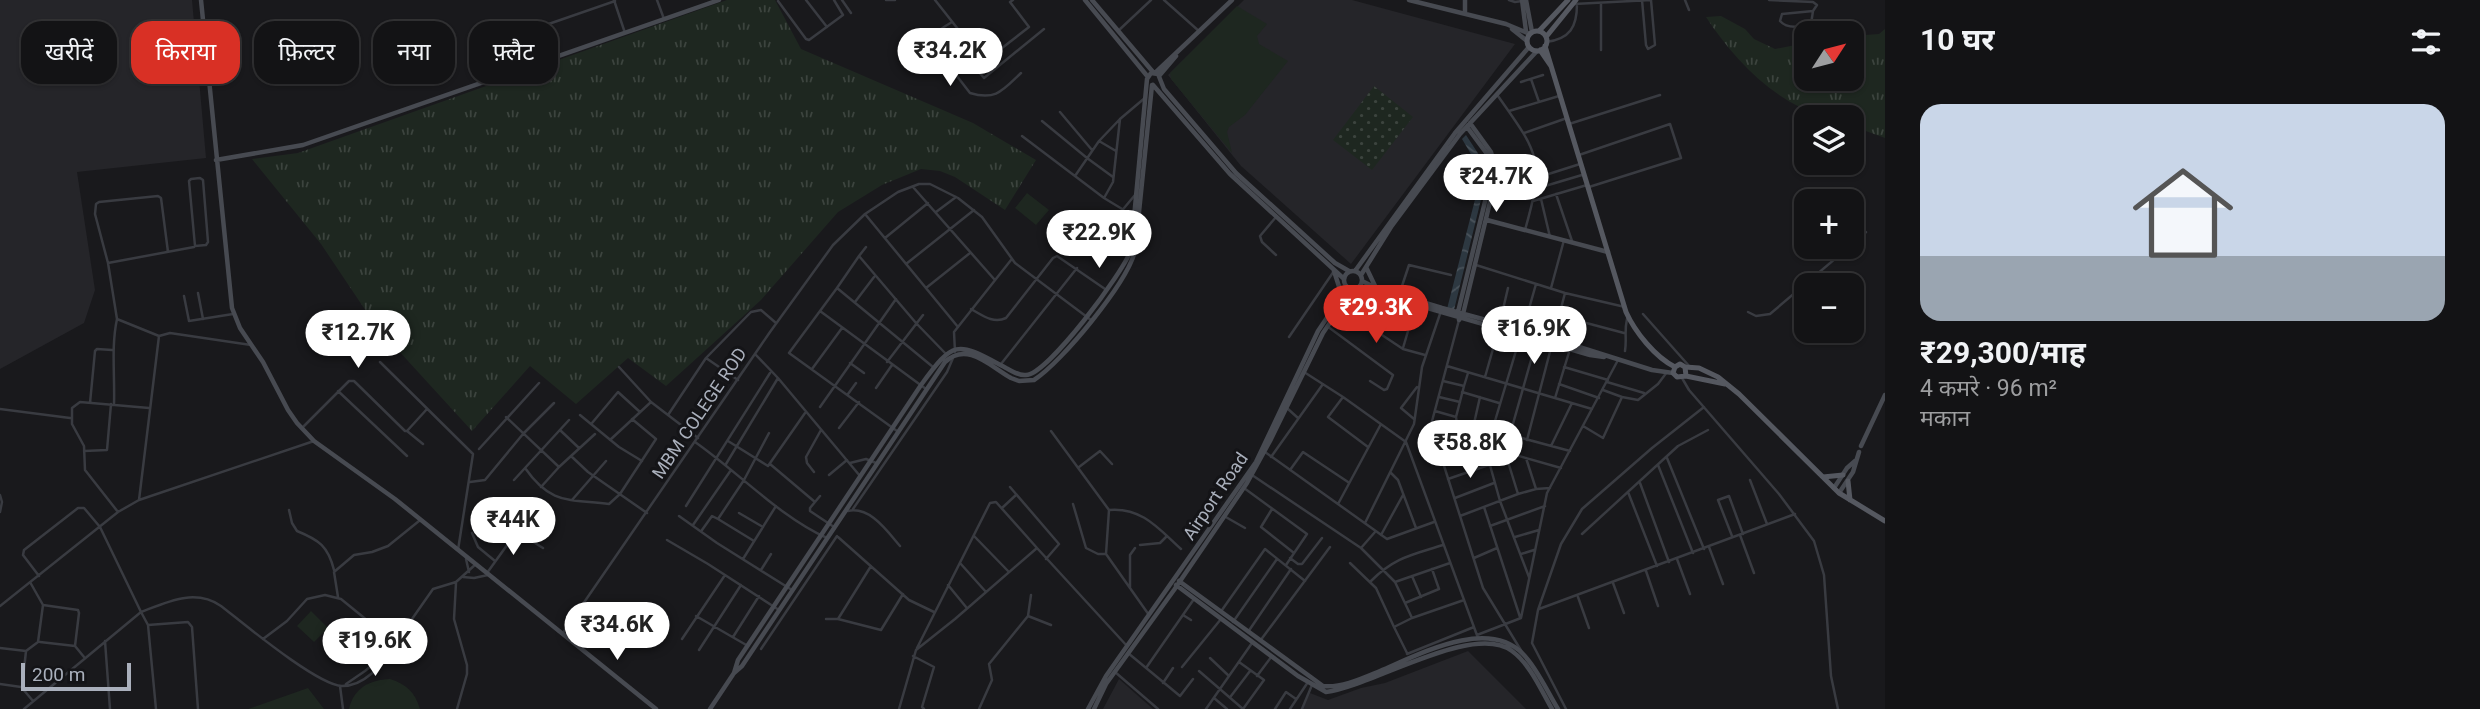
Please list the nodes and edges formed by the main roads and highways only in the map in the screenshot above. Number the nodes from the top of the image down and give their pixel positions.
1 (1574, 2) edge
2 (1532, 32) junction
3 (1543, 45) junction
4 (1687, 367) junction
5 (1672, 371) junction
6 (1684, 377) junction
7 (1728, 385) junction
8 (1843, 475) road end
9 (1823, 477) junction
10 (1848, 481) road end
11 (1850, 500) junction
12 (1885, 521) edge

1 - 2 main road
1 - 3 main road
2 - 3 main road
2 - 3 main road
3 - 5 main road
4 - 5 main road
4 - 6 main road
4 - 7 main road
5 - 6 main road
6 - 7 main road
7 - 9 main road
8 - 9 main road
9 - 11 main road
10 - 11 main road
11 - 12 main road

